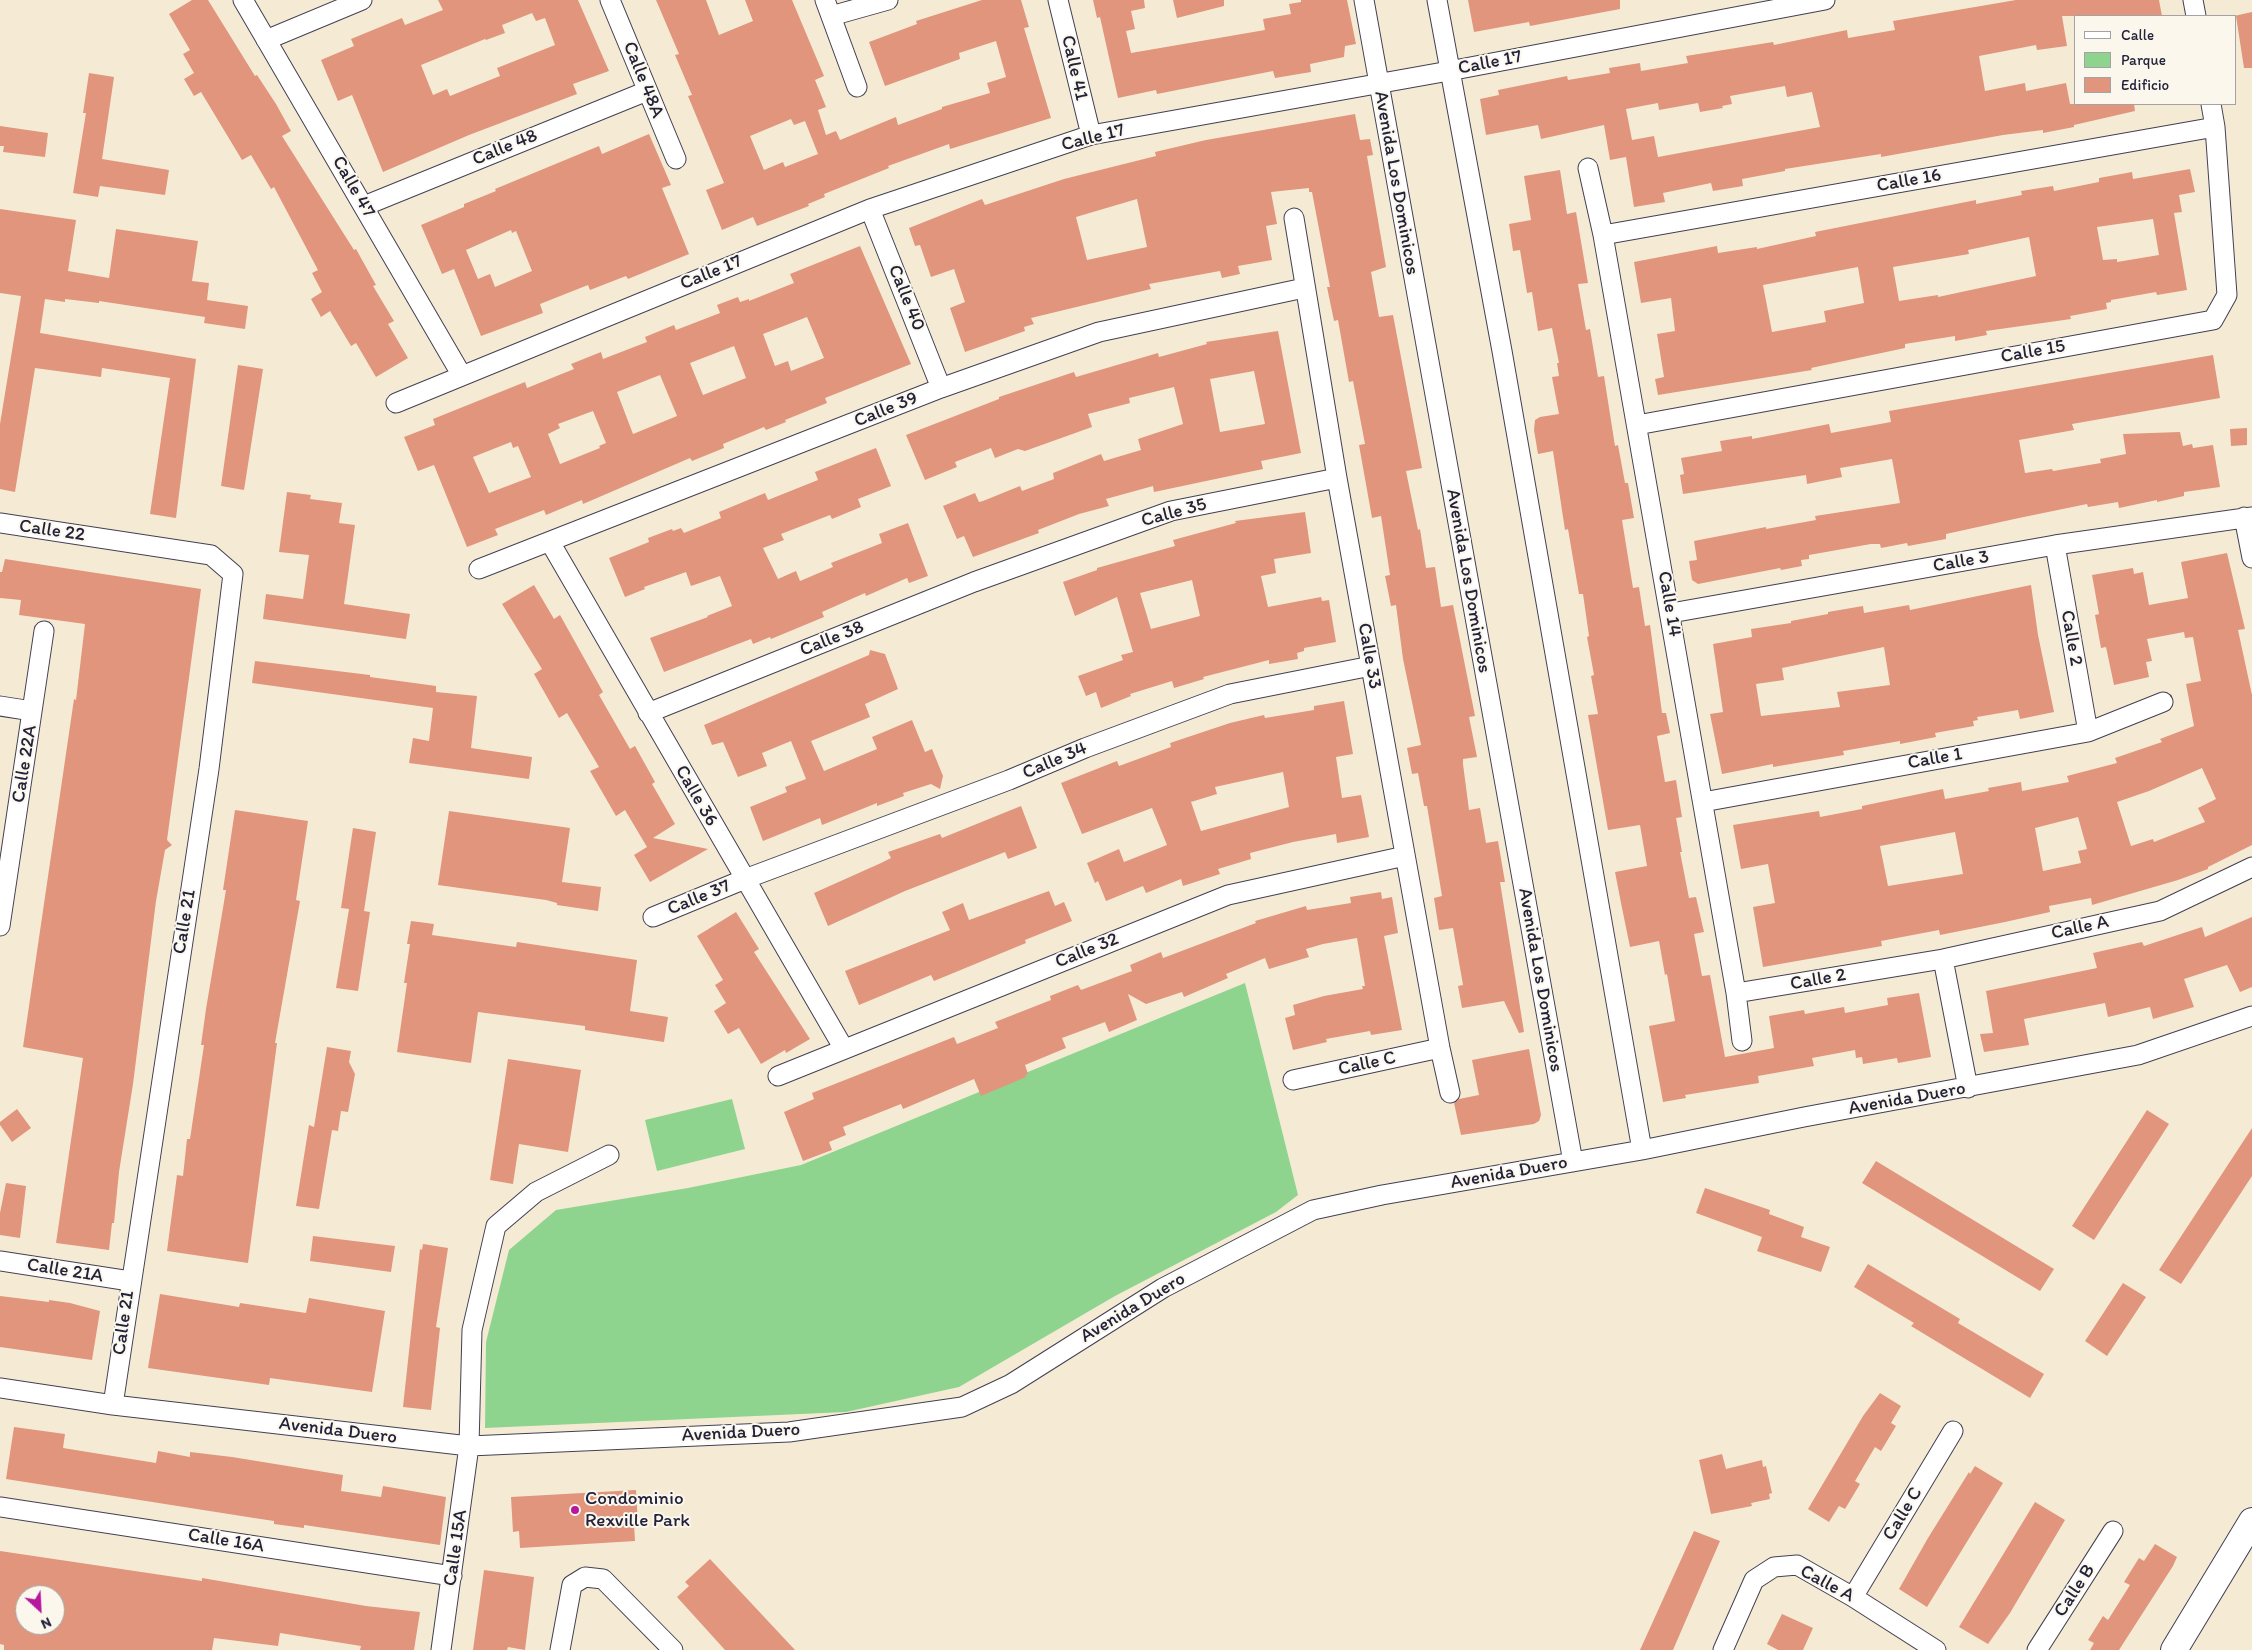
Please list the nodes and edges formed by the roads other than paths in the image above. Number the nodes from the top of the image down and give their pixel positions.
1 (243, 0) edge
2 (362, 0) edge
3 (610, 0) edge
4 (888, 0) edge
5 (1058, 0) edge
6 (1364, 0) edge
7 (1436, 0) edge
8 (1825, 0) edge
9 (2193, 0) edge
10 (828, 8) edge
11 (1734, 8) edge
12 (2196, 15) edge
13 (266, 40) junction
14 (1449, 71) junction
15 (1378, 84) junction
16 (857, 87) dead end
17 (646, 90) junction
18 (2211, 105) edge
19 (2215, 127) junction
20 (1090, 135) junction
21 (676, 159) dead end
22 (1588, 168) dead end
23 (364, 206) junction
24 (870, 209) junction
25 (1294, 218) dead end
26 (1603, 235) junction
27 (1304, 288) junction
28 (461, 374) junction
29 (941, 388) junction
30 (396, 403) dead end
31 (1637, 424) junction
32 (1337, 478) junction
33 (2248, 517) edge
34 (0, 523) edge
35 (105, 538) joint
36 (550, 542) junction
37 (2054, 545) junction
38 (2252, 558) edge
39 (1016, 566) joint
40 (479, 569) dead end
41 (1670, 613) junction
42 (44, 631) dead end
43 (1370, 666) junction
44 (2164, 702) dead end
45 (0, 706) edge
46 (32, 711) junction
47 (648, 713) junction
48 (2088, 732) junction
49 (1703, 802) junction
50 (1405, 856) junction
51 (2252, 867) edge
52 (745, 880) junction
53 (3, 891) edge
54 (654, 917) dead end
55 (0, 926) edge
56 (1942, 959) junction
57 (1900, 966) joint
58 (1736, 993) junction
59 (2252, 1016) edge
60 (1742, 1041) dead end
61 (1440, 1048) junction
62 (844, 1049) junction
63 (778, 1076) dead end
64 (1293, 1080) dead end
65 (1968, 1088) junction
66 (1450, 1094) dead end
67 (1642, 1150) junction
68 (610, 1155) dead end
69 (1573, 1162) junction
70 (0, 1261) edge
71 (130, 1281) junction
72 (0, 1388) edge
73 (113, 1405) junction
74 (1953, 1431) dead end
75 (469, 1446) junction
76 (0, 1507) edge
77 (2252, 1521) edge
78 (2113, 1531) dead end
79 (452, 1576) junction
80 (1853, 1597) junction
81 (441, 1650) edge
82 (560, 1650) edge
83 (673, 1650) edge
84 (1723, 1650) edge
85 (1936, 1650) edge
86 (2037, 1650) edge
87 (2174, 1650) edge

1 - 13 street, Calle 47
2 - 13 street
3 - 17 street, Calle 48A
4 - 10 street
5 - 20 street, Calle 41
6 - 15 street, Avenida Los Dominicos
7 - 14 street
8 - 11 street, Calle 17
9 - 12 street
10 - 16 street
11 - 14 street, Calle 17
13 - 23 street, Calle 47
14 - 15 street, Calle 17
14 - 67 street
15 - 20 street, Calle 17
15 - 69 street, Avenida Los Dominicos
17 - 21 street, Calle 48A
17 - 23 street, Calle 48
18 - 19 street, Calle 15
19 - 26 street, Calle 16
19 - 31 street, Calle 15
20 - 24 street, Calle 17
22 - 26 street, Calle 14
23 - 28 street, Calle 47
24 - 28 street, Calle 17
24 - 29 street, Calle 40
25 - 27 street, Calle 33
26 - 31 street, Calle 14
27 - 29 street, Calle 39
27 - 32 street, Calle 33
28 - 30 street, Calle 17
29 - 36 street, Calle 39
31 - 41 street, Calle 14
32 - 39 street, Calle 35
32 - 43 street, Calle 33
33 - 37 street, Calle 3
33 - 38 street
34 - 35 street, Calle 22
35 - 71 street, Calle 21
36 - 40 street, Calle 39
36 - 47 street, Calle 36
37 - 41 street, Calle 3
37 - 48 street, Calle 2
39 - 47 street, Calle 38
41 - 49 street, Calle 14
42 - 46 street, Calle 22A
43 - 50 street, Calle 33
43 - 52 street, Calle 34
44 - 48 street, Calle 1
45 - 46 street
46 - 53 street, Calle 22A
47 - 52 street, Calle 36
48 - 49 street, Calle 1
49 - 58 street, Calle 14
50 - 61 street, Calle 33
50 - 62 street, Calle 32
51 - 56 street, Calle A
52 - 54 street, Calle 37
52 - 62 street, Calle 36
53 - 55 street, Calle 22A
56 - 57 street, Calle A
56 - 65 street
57 - 58 street, Calle 2
58 - 60 street, Calle 14
59 - 65 street, Avenida Duero
61 - 64 street, Calle C
61 - 66 street, Calle 33
62 - 63 street, Calle 32
65 - 67 street, Avenida Duero
67 - 69 street, Avenida Duero
68 - 75 street, Calle 15A
69 - 75 street, Avenida Duero
70 - 71 street, Calle 21A
71 - 73 street, Calle 21
72 - 73 street, Avenida Duero
73 - 75 street, Avenida Duero
74 - 80 street, Calle C
75 - 79 street, Calle 15A
76 - 79 street, Calle 16A
77 - 87 street
78 - 86 street, Calle B
79 - 81 street, Calle 15A
80 - 84 street, Calle A
80 - 85 street, Calle A
82 - 83 street

